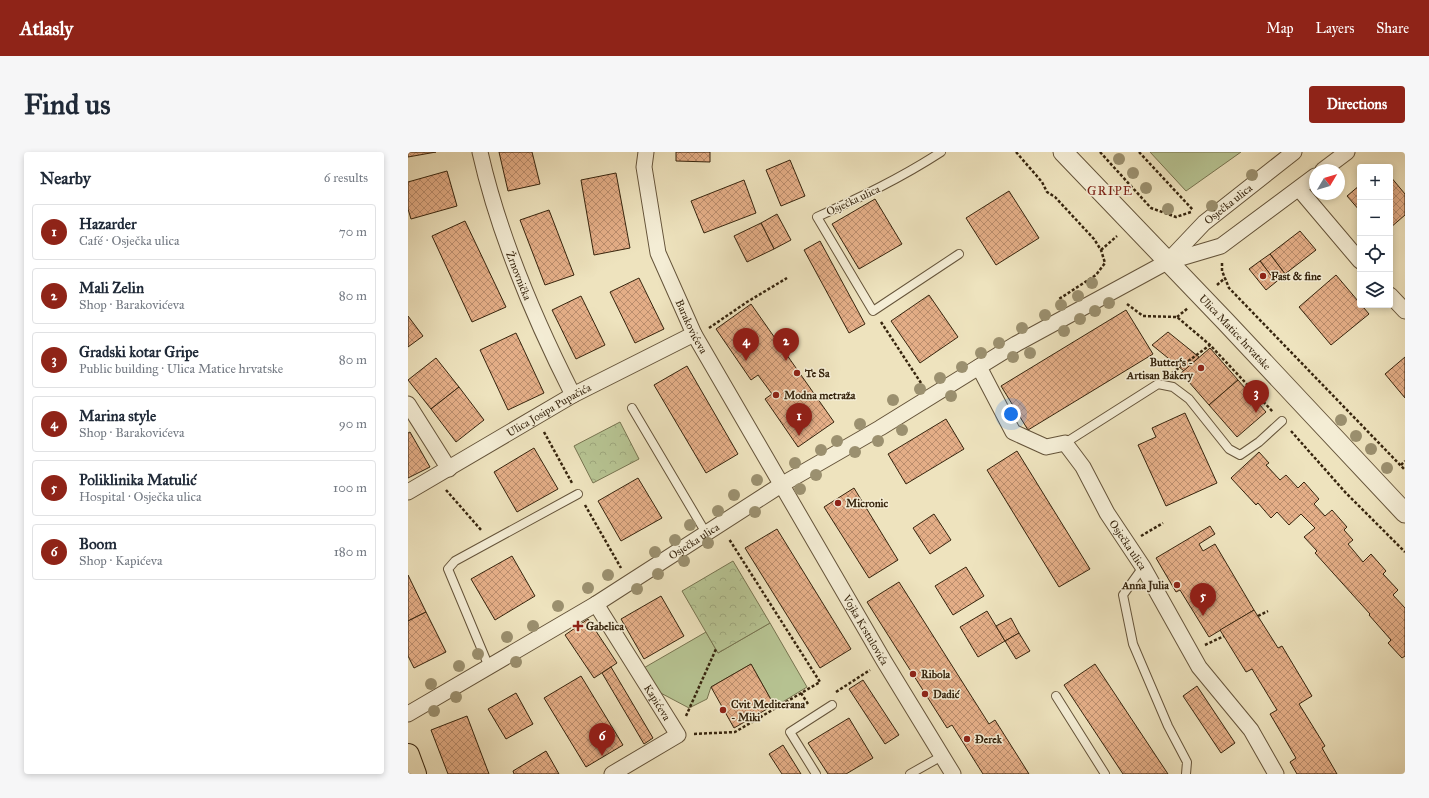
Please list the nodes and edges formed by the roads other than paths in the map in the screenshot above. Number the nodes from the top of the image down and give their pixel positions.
1 (480, 152) edge
2 (646, 152) edge
3 (941, 152) edge
4 (1063, 152) edge
5 (1294, 152) edge
6 (1347, 152) edge
7 (1331, 164) edge
8 (1309, 181) edge
9 (1299, 189) junction
10 (959, 254) dead end
11 (1357, 257) edge
12 (1167, 262) junction
13 (1393, 298) edge
14 (1405, 311) edge
15 (694, 334) junction
16 (979, 367) junction
17 (573, 395) junction
18 (408, 404) edge
19 (632, 408) dead end
20 (1282, 421) road end
21 (1065, 443) junction
22 (449, 469) junction
23 (781, 484) junction
24 (408, 492) edge
25 (578, 494) dead end
26 (1405, 513) edge
27 (706, 533) junction
28 (1143, 567) junction
29 (596, 604) junction
30 (489, 667) junction
31 (1056, 696) dead end
32 (832, 705) road end
33 (408, 714) edge
34 (408, 755) edge
35 (942, 756) junction
36 (415, 774) edge
37 (612, 774) edge
38 (816, 774) edge
39 (910, 774) edge
40 (953, 774) edge
41 (1104, 774) edge
42 (1186, 774) edge
43 (1276, 774) edge

1 - 17 street, Žrnovnička
2 - 15 street, Barakovićeva
3 - 10 lane, Osječka ulica
4 - 12 street, Ulica Matice hrvatske
5 - 12 street, Osječka ulica
6 - 7 street
8 - 9 street, Osječka ulica
9 - 11 street
9 - 12 street, Osječka ulica
12 - 16 street, Osječka ulica
12 - 26 street, Ulica Matice hrvatske
13 - 14 street
15 - 17 street, Ulica Josipa Pupačića
15 - 23 street, Barakovićeva
16 - 21 street
16 - 23 street, Osječka ulica
17 - 22 street, Ulica Josipa Pupačića
18 - 22 street
19 - 27 lane
20 - 21 lane
21 - 28 street, Osječka ulica
22 - 24 street, Ulica Josipa Pupačića
23 - 27 street, Osječka ulica
23 - 35 street, Vojka Krstulovića
25 - 30 lane
27 - 29 street, Osječka ulica
28 - 42 lane
28 - 43 street, Osječka ulica
29 - 30 street, Osječka ulica
29 - 37 street, Kapićeva
30 - 33 street, Osječka ulica
31 - 41 lane
32 - 38 lane
34 - 36 main road
35 - 39 lane
35 - 40 street, Vojka Krstulovića

